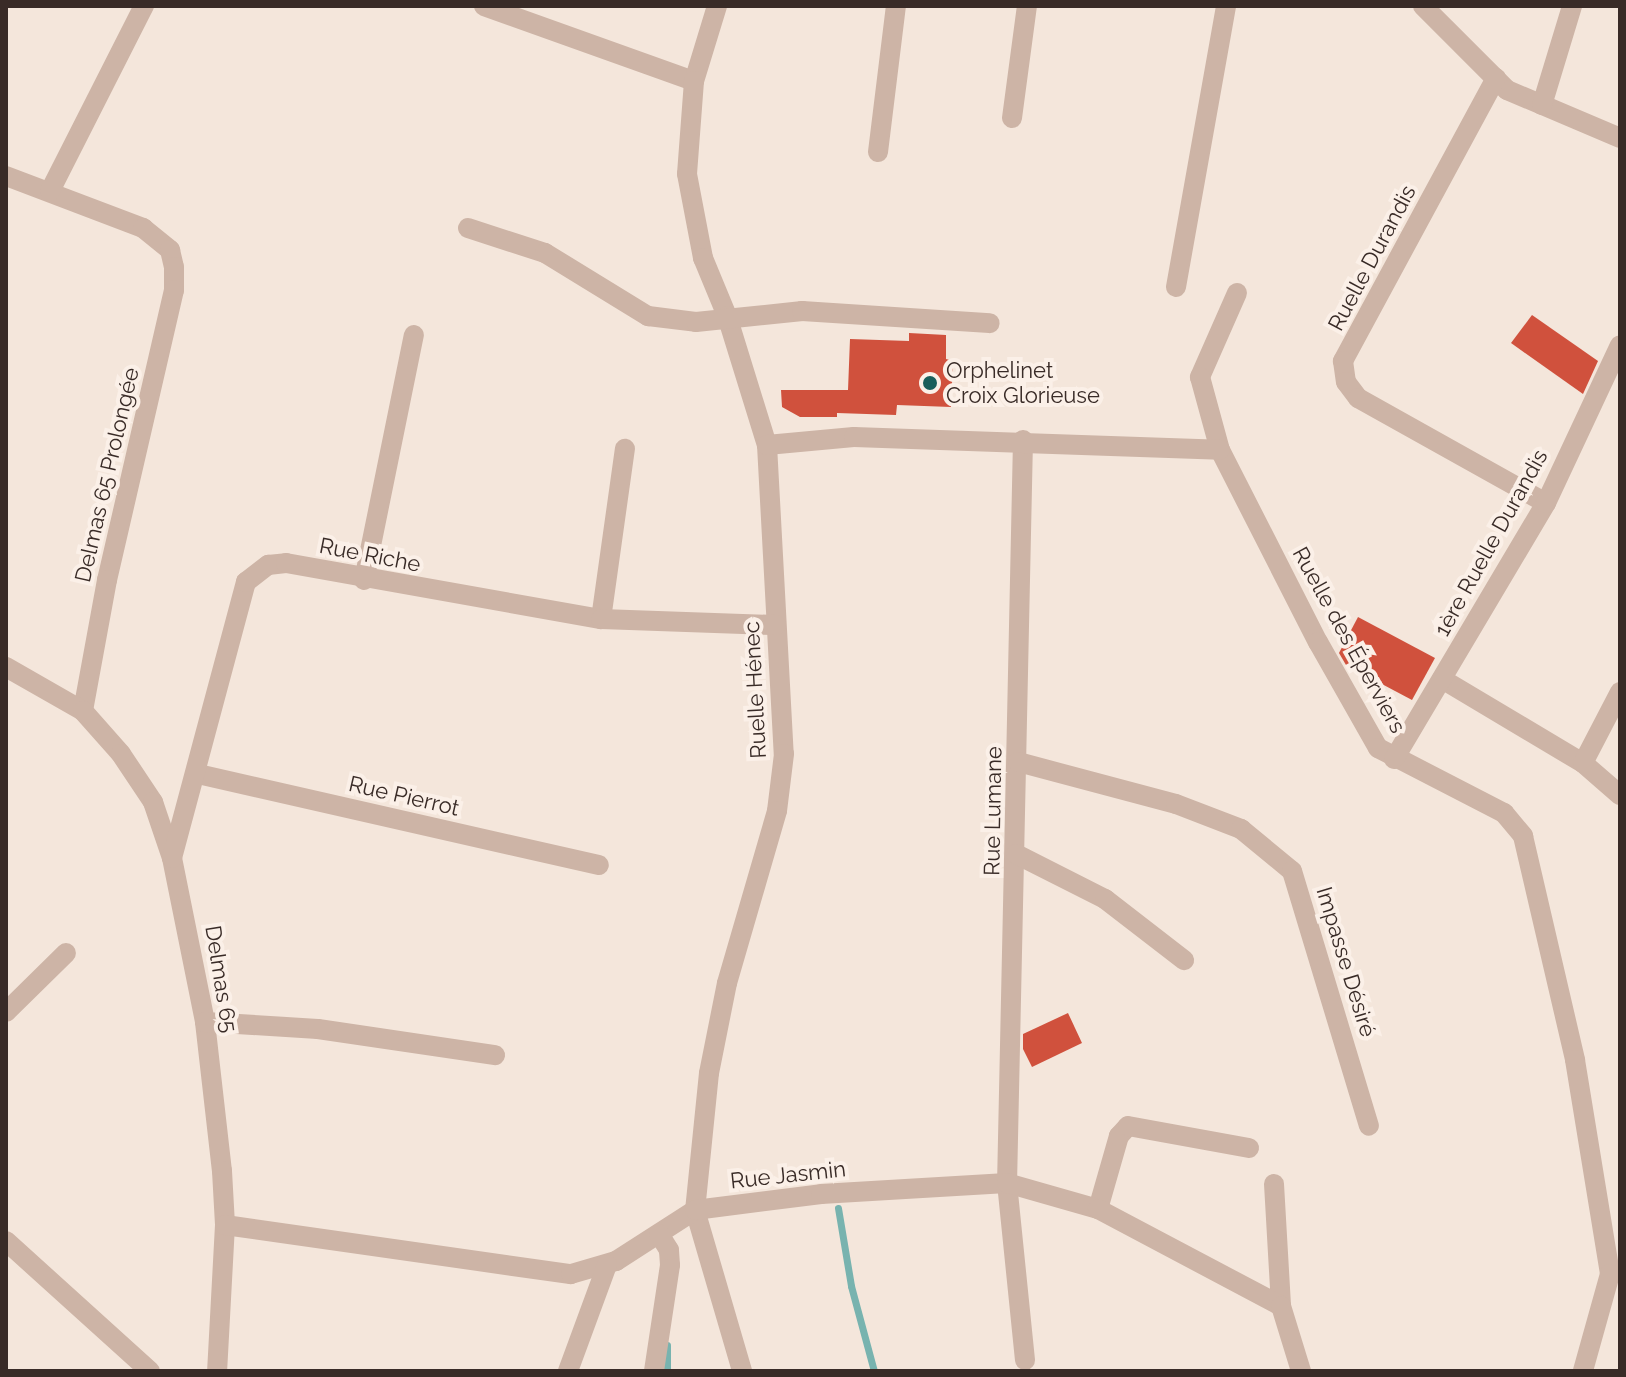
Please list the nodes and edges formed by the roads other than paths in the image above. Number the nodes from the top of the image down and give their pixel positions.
1 (144, 6) edge
2 (484, 6) edge
3 (717, 6) edge
4 (896, 6) edge
5 (1027, 6) edge
6 (1226, 6) edge
7 (1423, 6) edge
8 (1572, 6) edge
9 (1496, 78) junction
10 (694, 81) junction
11 (1542, 105) junction
12 (1012, 118) dead end
13 (1620, 138) edge
14 (878, 152) dead end
15 (6, 176) edge
16 (50, 191) junction
17 (468, 228) dead end
18 (1176, 287) dead end
19 (1237, 293) dead end
20 (727, 316) junction
21 (990, 323) dead end
22 (414, 335) dead end
23 (1620, 345) edge
24 (1023, 440) junction
25 (767, 445) junction
26 (625, 449) dead end
27 (1220, 450) junction
28 (1546, 503) junction
29 (364, 580) junction
30 (601, 619) junction
31 (776, 625) junction
32 (6, 667) edge
33 (1442, 679) junction
34 (1620, 692) edge
35 (83, 711) junction
36 (1394, 759) junction
37 (1018, 762) junction
38 (1583, 763) junction
39 (198, 774) junction
40 (1620, 795) edge
41 (1016, 854) junction
42 (172, 858) junction
43 (599, 865) dead end
44 (66, 953) dead end
45 (1184, 960) dead end
46 (6, 1012) edge
47 (205, 1022) junction
48 (495, 1055) dead end
49 (1369, 1126) dead end
50 (1249, 1148) dead end
51 (1007, 1183) junction
52 (1274, 1184) dead end
53 (1098, 1209) junction
54 (695, 1210) junction
55 (225, 1225) junction
56 (659, 1234) junction
57 (6, 1241) edge
58 (607, 1265) junction
59 (1615, 1276) edge
60 (1281, 1306) junction
61 (1025, 1360) dead end
62 (150, 1371) edge
63 (217, 1371) edge
64 (568, 1371) edge
65 (654, 1371) edge
66 (742, 1371) edge
67 (1301, 1371) edge
68 (1583, 1371) edge

1 - 16 street
2 - 10 street
3 - 10 street, Ruelle Hénec
4 - 14 street
5 - 12 street
6 - 18 street
7 - 9 street
8 - 11 street
9 - 11 street
9 - 28 street, Ruelle Durandis
10 - 20 street, Ruelle Hénec
11 - 13 street
15 - 16 street
16 - 35 street, Delmas 65 Prolongée
17 - 20 street
19 - 27 street, Ruelle des Éperviers
20 - 21 street
20 - 25 street, Ruelle Hénec
22 - 29 street
23 - 28 street, 1ère Ruelle Durandis
24 - 25 street
24 - 27 street
24 - 37 street, Rue Lumane
25 - 31 street, Ruelle Hénec
26 - 30 street
27 - 36 street, Ruelle des Éperviers
28 - 33 street, 1ère Ruelle Durandis
29 - 30 street, Rue Riche
29 - 39 street, Rue Riche
30 - 31 street, Rue Riche
31 - 54 street, Ruelle Hénec
32 - 35 street, Delmas 65
33 - 36 street, 1ère Ruelle Durandis
33 - 38 street
34 - 38 street
35 - 42 street, Delmas 65
36 - 59 street, Ruelle des Éperviers
37 - 41 street, Rue Lumane
37 - 49 street, Impasse Désiré
38 - 40 street
39 - 42 street, Rue Riche
39 - 43 street, Rue Pierrot
41 - 45 street
41 - 51 street, Rue Lumane
42 - 47 street, Delmas 65
44 - 46 street
47 - 48 street
47 - 55 street, Delmas 65
50 - 53 street
51 - 53 street, Rue Jasmin
51 - 54 street, Rue Jasmin
51 - 61 street, Rue Lumane
52 - 60 street
53 - 60 street, Rue Jasmin
54 - 56 street, Rue Jasmin
54 - 66 street, Ruelle Hénec
55 - 58 street, Rue Jasmin
55 - 63 street, Delmas 65
56 - 58 street, Rue Jasmin
56 - 65 street
57 - 62 street
58 - 64 street
59 - 68 street, Ruelle des Éperviers
60 - 67 street

